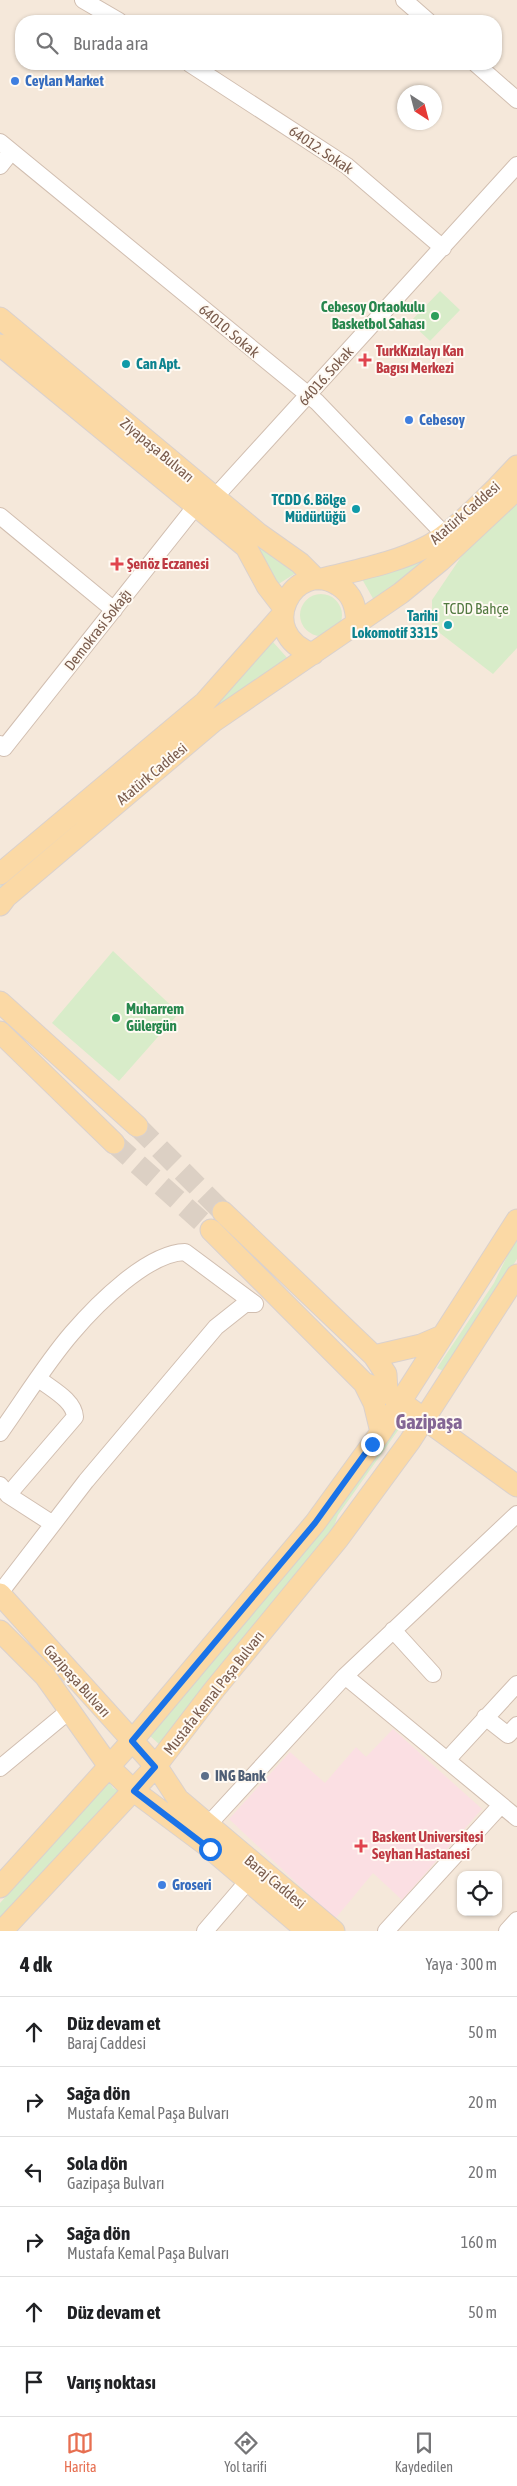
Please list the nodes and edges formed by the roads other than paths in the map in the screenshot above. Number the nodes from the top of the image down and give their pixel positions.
1 (83, 0) edge
2 (404, 0) edge
3 (109, 15) edge
4 (421, 15) edge
5 (199, 70) edge
6 (483, 70) edge
7 (517, 100) edge
8 (6, 147) edge
9 (517, 165) edge
10 (0, 166) edge
11 (443, 248) junction
12 (0, 318) edge
13 (0, 345) edge
14 (308, 396) junction
15 (517, 466) edge
16 (517, 489) edge
17 (215, 497) junction
18 (195, 507) junction
19 (0, 516) edge
20 (445, 534) junction
21 (319, 579) junction
22 (114, 610) junction
23 (283, 611) junction
24 (357, 624) junction
25 (313, 654) junction
26 (0, 744) edge
27 (0, 874) edge
28 (0, 905) edge
29 (0, 1002) edge
30 (0, 1032) edge
31 (136, 1126) tunnel mouth
32 (114, 1143) tunnel mouth
33 (223, 1212) tunnel mouth
34 (511, 1229) edge
35 (210, 1230) tunnel mouth
36 (517, 1275) edge
37 (442, 1336) junction
38 (374, 1356) junction
39 (39, 1379) junction
40 (364, 1383) junction
41 (393, 1397) junction
42 (424, 1418) junction
43 (381, 1432) junction
44 (0, 1433) edge
45 (517, 1486) edge
46 (4, 1490) edge
47 (517, 1514) edge
48 (53, 1524) junction
49 (0, 1593) edge
50 (393, 1630) junction
51 (0, 1632) edge
52 (433, 1674) dead end
53 (345, 1676) junction
54 (517, 1684) edge
55 (70, 1710) junction
56 (485, 1717) junction
57 (517, 1725) edge
58 (132, 1741) junction
59 (447, 1760) junction
60 (2, 1765) edge
61 (109, 1766) junction
62 (155, 1767) junction
63 (134, 1791) junction
64 (502, 1805) junction
65 (516, 1816) edge
66 (208, 1826) junction
67 (248, 1881) junction
68 (0, 1888) edge
69 (517, 1920) edge
70 (303, 1930) edge
71 (2, 1931) edge
72 (205, 1931) edge
73 (334, 1931) edge
74 (386, 1931) edge
75 (507, 1931) edge

1 - 3 street
2 - 4 street
5 - 11 street, 64012. Sokak
6 - 7 street
8 - 10 street
8 - 14 street, 64010. Sokak
9 - 11 street, 64016. Sokak
11 - 14 street, 64016. Sokak
12 - 17 main road, Ziyapaşa Bulvarı
13 - 18 main road, Ziyapaşa Bulvarı
14 - 17 street, 64016. Sokak
14 - 20 street, 64010. Sokak
15 - 20 main road, Atatürk Caddesi
16 - 24 main road, Atatürk Caddesi
17 - 21 main road, Ziyapaşa Bulvarı
18 - 22 street, Demokrasi Sokağı
18 - 23 main road, Ziyapaşa Bulvarı
19 - 22 street
20 - 21 main road, Atatürk Caddesi
21 - 23 main road
21 - 24 main road
22 - 26 street, Demokrasi Sokağı
23 - 25 main road
23 - 27 main road, Atatürk Caddesi
24 - 25 main road
25 - 28 main road, Atatürk Caddesi
29 - 31 main road
30 - 32 main road
33 - 38 main road
34 - 37 main road, Mustafa Kemal Paşa Bulvarı
35 - 40 main road
36 - 42 main road, Mustafa Kemal Paşa Bulvarı
37 - 38 main road
37 - 41 main road, Mustafa Kemal Paşa Bulvarı
38 - 41 main road
39 - 44 street
39 - 46 street
39 - 48 street
40 - 41 main road
40 - 43 main road
41 - 42 main road
41 - 43 main road, Mustafa Kemal Paşa Bulvarı
42 - 45 main road
42 - 62 main road, Mustafa Kemal Paşa Bulvarı
43 - 58 main road, Mustafa Kemal Paşa Bulvarı
46 - 48 street
47 - 50 street
48 - 49 street
49 - 58 main road, Gazipaşa Bulvarı
50 - 52 street
50 - 53 street
51 - 55 main road, Gazipaşa Bulvarı
53 - 59 street
53 - 66 street
54 - 56 street
55 - 60 street
55 - 61 main road, Gazipaşa Bulvarı
56 - 57 street
56 - 59 street
58 - 61 main road, Mustafa Kemal Paşa Bulvarı
58 - 62 main road, Gazipaşa Bulvarı
59 - 64 street
61 - 63 main road, Baraj Caddesi
61 - 68 main road, Mustafa Kemal Paşa Bulvarı
62 - 63 main road, Mustafa Kemal Paşa Bulvarı
62 - 66 main road, Baraj Caddesi
63 - 67 main road, Baraj Caddesi
63 - 71 main road, Mustafa Kemal Paşa Bulvarı
64 - 65 street
64 - 74 street
66 - 73 main road, Baraj Caddesi
67 - 70 main road, Baraj Caddesi
67 - 72 street
69 - 75 street

